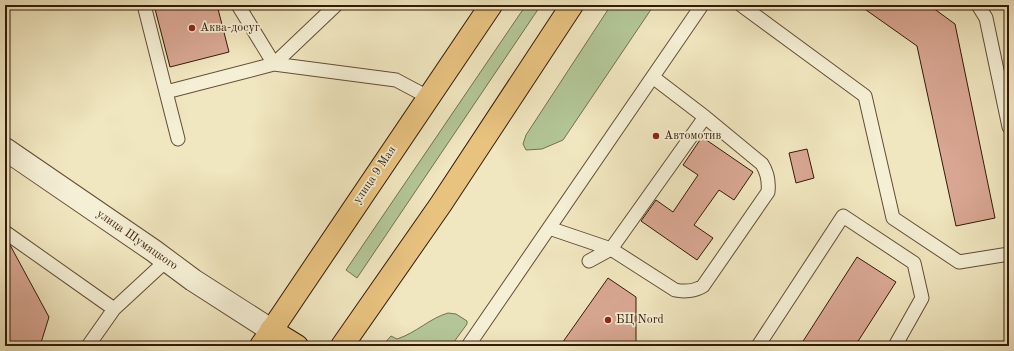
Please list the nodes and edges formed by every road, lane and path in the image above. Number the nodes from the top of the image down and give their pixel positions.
1 (144, 5) edge
2 (238, 5) edge
3 (336, 5) edge
4 (492, 5) edge
5 (572, 5) edge
6 (702, 5) edge
7 (741, 5) edge
8 (978, 5) edge
9 (274, 64) junction
10 (654, 78) junction
11 (166, 92) junction
12 (428, 97) junction
13 (705, 117) junction
14 (1009, 127) edge
15 (178, 139) dead end
16 (5, 149) edge
17 (549, 228) junction
18 (5, 232) edge
19 (611, 249) junction
20 (1009, 254) edge
21 (167, 260) junction
22 (589, 261) dead end
23 (114, 309) junction
24 (266, 338) edge
25 (88, 346) edge
26 (297, 346) edge
27 (342, 346) edge
28 (468, 346) edge
29 (758, 346) edge
30 (895, 346) edge

1 - 11 lane
2 - 9 lane
3 - 9 lane
4 - 12 main road, улица 9 Мая
5 - 27 main road
6 - 10 lane
7 - 20 lane
8 - 14 lane
9 - 11 lane
9 - 12 lane
10 - 13 lane
10 - 17 lane
11 - 15 lane
12 - 24 main road, улица 9 Мая
13 - 19 lane
13 - 19 lane
16 - 21 street, улица Шумяцкого
17 - 19 lane
17 - 28 lane
18 - 23 lane
19 - 22 lane
21 - 23 lane
21 - 24 street, улица Шумяцкого
23 - 25 lane
24 - 26 main road
29 - 30 lane

